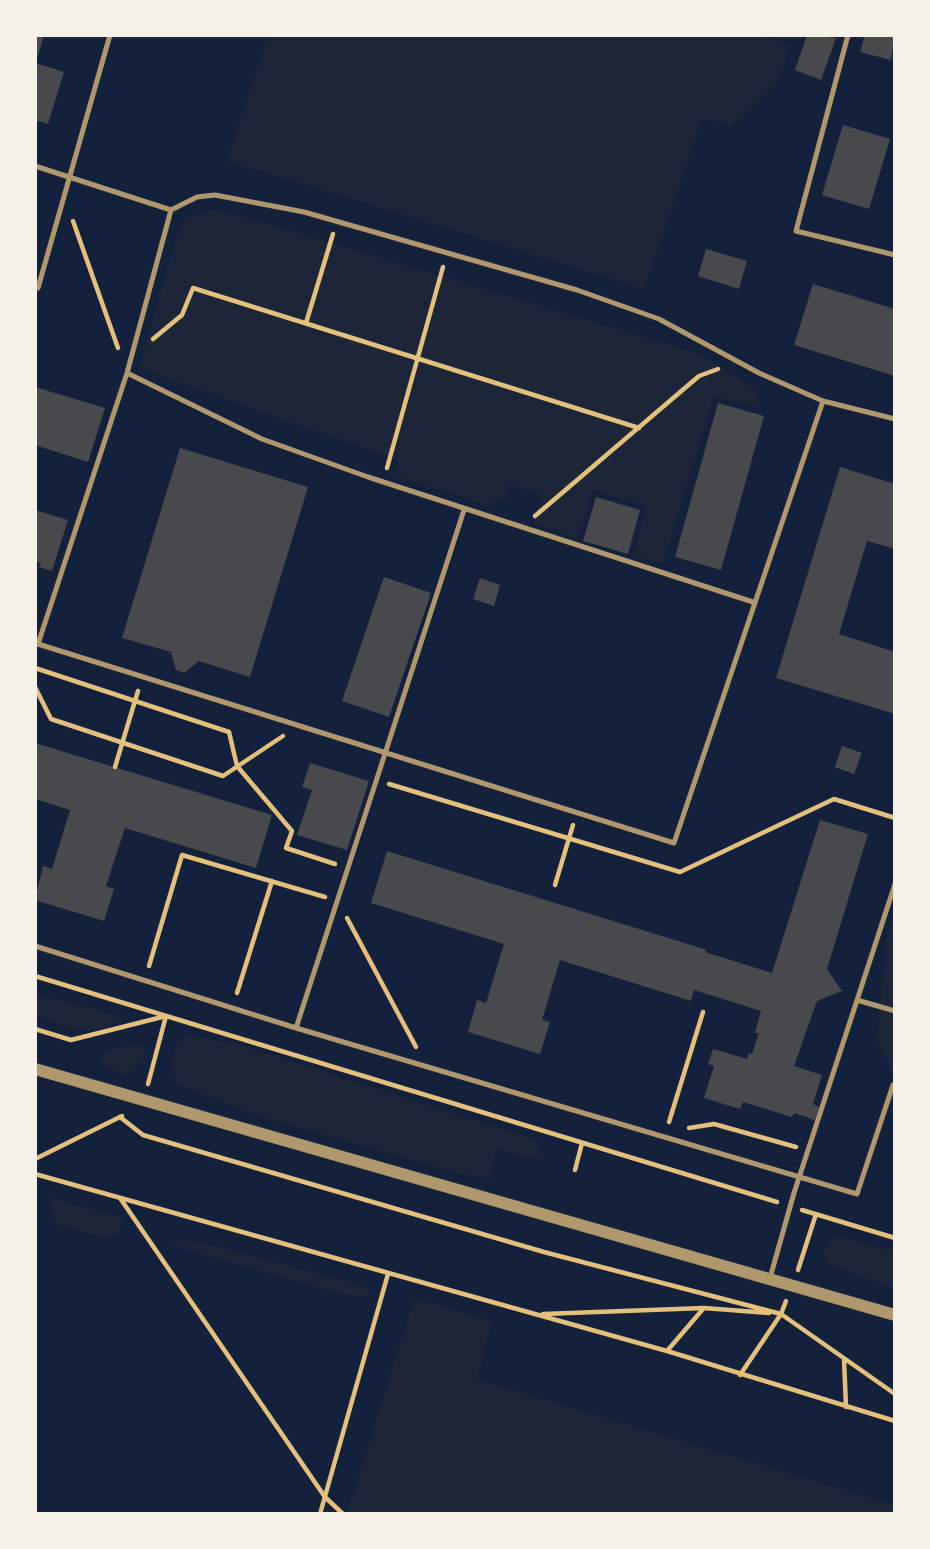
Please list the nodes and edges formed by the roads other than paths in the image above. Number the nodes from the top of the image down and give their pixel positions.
1 (110, 35) edge
2 (848, 35) edge
3 (35, 166) edge
4 (69, 176) junction
5 (171, 211) junction
6 (895, 255) edge
7 (38, 288) dead end
8 (127, 373) junction
9 (823, 401) junction
10 (895, 419) edge
11 (464, 510) junction
12 (753, 602) junction
13 (36, 641) edge
14 (386, 755) junction
15 (895, 884) edge
16 (35, 946) edge
17 (857, 1000) junction
18 (895, 1012) edge
19 (296, 1028) junction
20 (35, 1069) edge
21 (893, 1085) dead end
22 (800, 1175) junction
23 (770, 1278) junction
24 (895, 1315) edge

1 - 4 lane
2 - 6 lane
3 - 4 lane
4 - 5 lane
4 - 7 lane
5 - 8 lane
5 - 9 lane
8 - 11 lane
8 - 13 lane
9 - 10 lane
9 - 12 lane
11 - 12 lane
11 - 14 lane
12 - 14 lane
13 - 14 lane
14 - 19 lane
15 - 17 lane
16 - 19 lane
17 - 18 lane
17 - 22 lane
19 - 22 lane
20 - 23 street
21 - 22 lane
22 - 23 lane
23 - 24 street

